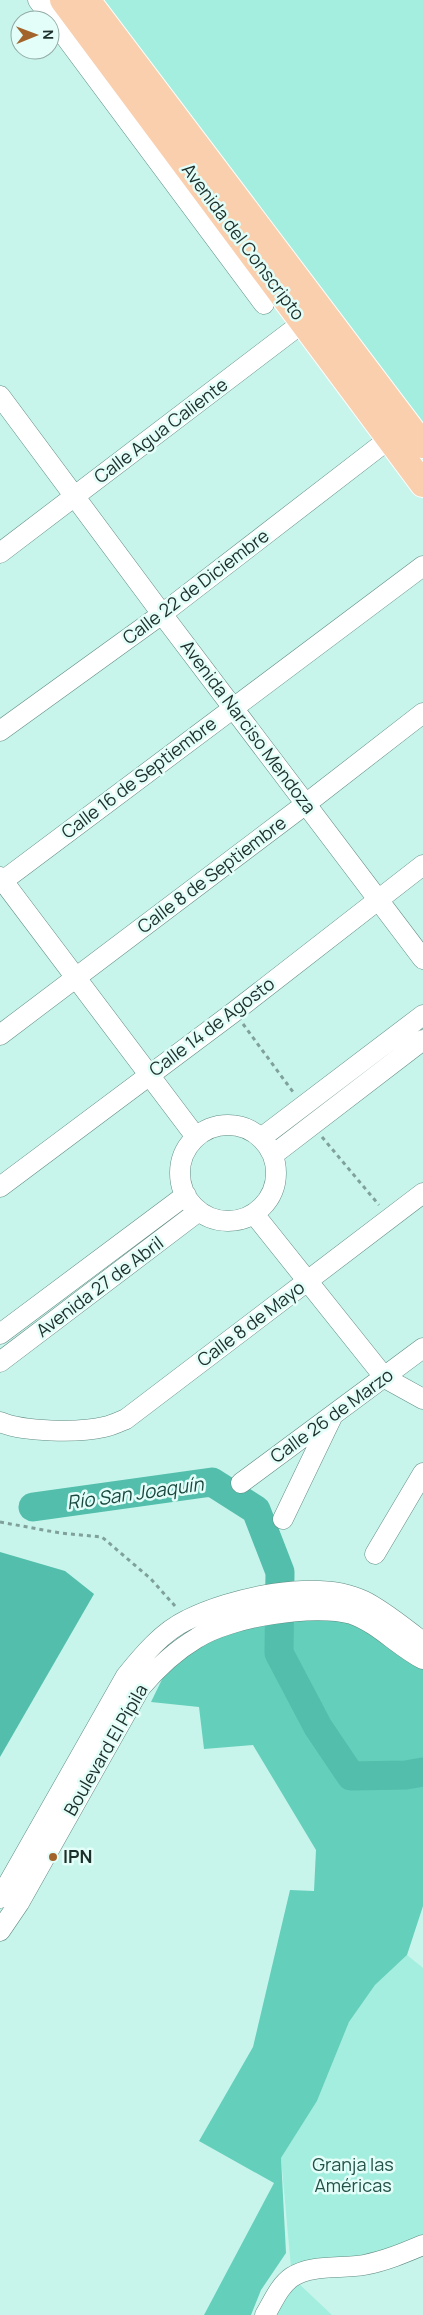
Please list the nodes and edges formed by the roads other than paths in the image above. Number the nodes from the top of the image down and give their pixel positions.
1 (38, 0) edge
2 (63, 0) edge
3 (87, 0) edge
4 (264, 304) dead end
5 (312, 316) junction
6 (0, 396) edge
7 (389, 439) junction
8 (423, 445) edge
9 (423, 484) edge
10 (75, 494) junction
11 (0, 553) edge
12 (423, 566) edge
13 (162, 614) junction
14 (233, 707) junction
15 (423, 713) edge
16 (0, 731) edge
17 (307, 803) junction
18 (423, 865) edge
19 (1, 880) edge
20 (377, 899) junction
21 (423, 959) edge
22 (77, 977) junction
23 (423, 1016) edge
24 (0, 1035) edge
25 (423, 1040) edge
26 (149, 1075) junction
27 (196, 1138) junction
28 (261, 1138) junction
29 (272, 1155) junction
30 (0, 1186) edge
31 (423, 1193) edge
32 (186, 1195) junction
33 (199, 1211) junction
34 (254, 1214) junction
35 (307, 1282) junction
36 (0, 1334) edge
37 (423, 1348) edge
38 (0, 1362) edge
39 (385, 1378) junction
40 (423, 1399) edge
41 (334, 1413) junction
42 (0, 1422) edge
43 (423, 1473) edge
44 (241, 1483) dead end
45 (283, 1519) dead end
46 (375, 1554) dead end
47 (292, 1601) junction
48 (268, 1605) junction
49 (423, 1642) edge
50 (423, 1659) edge
51 (0, 1898) edge
52 (0, 1932) edge
53 (423, 2245) edge
54 (265, 2315) edge

1 - 4 street
2 - 5 main road, Avenida del Conscripto
3 - 5 main road, Avenida del Conscripto
5 - 7 main road, Avenida del Conscripto
5 - 8 main road, Avenida del Conscripto
5 - 10 street, Calle Agua Caliente
6 - 10 street, Avenida Narciso Mendoza
7 - 9 main road, Avenida del Conscripto
7 - 13 street, Calle 22 de Diciembre
10 - 11 street, Calle Agua Caliente
10 - 13 street, Avenida Narciso Mendoza
12 - 14 street, Calle 16 de Septiembre
13 - 14 street, Avenida Narciso Mendoza
13 - 16 street, Calle 22 de Diciembre
14 - 17 street, Avenida Narciso Mendoza
14 - 19 street, Calle 16 de Septiembre
15 - 17 street, Calle 8 de Septiembre
17 - 20 street, Avenida Narciso Mendoza
17 - 22 street, Calle 8 de Septiembre
18 - 20 street, Calle 14 de Agosto
19 - 22 street
20 - 21 street, Avenida Narciso Mendoza
20 - 26 street, Calle 14 de Agosto
22 - 24 street, Calle 8 de Septiembre
22 - 26 street
23 - 28 street
25 - 29 street
26 - 27 street
26 - 30 street, Calle 14 de Agosto
27 - 28 street
27 - 32 street
28 - 29 street
29 - 34 street
31 - 35 street, Calle 8 de Mayo
32 - 33 street
32 - 36 street, Avenida 27 de Abril
33 - 34 street
33 - 38 street, Avenida 27 de Abril
34 - 35 street
35 - 39 street
35 - 42 street, Calle 8 de Mayo
37 - 39 street, Calle 26 de Marzo
39 - 40 street
39 - 41 street, Calle 26 de Marzo
41 - 44 street, Calle 26 de Marzo
41 - 45 street
43 - 46 street
47 - 48 street, Boulevard El Pípila
47 - 49 street, Boulevard El Pípila
47 - 50 street, Boulevard El Pípila
48 - 51 street, Boulevard El Pípila
48 - 52 street, Boulevard El Pípila
53 - 54 street

